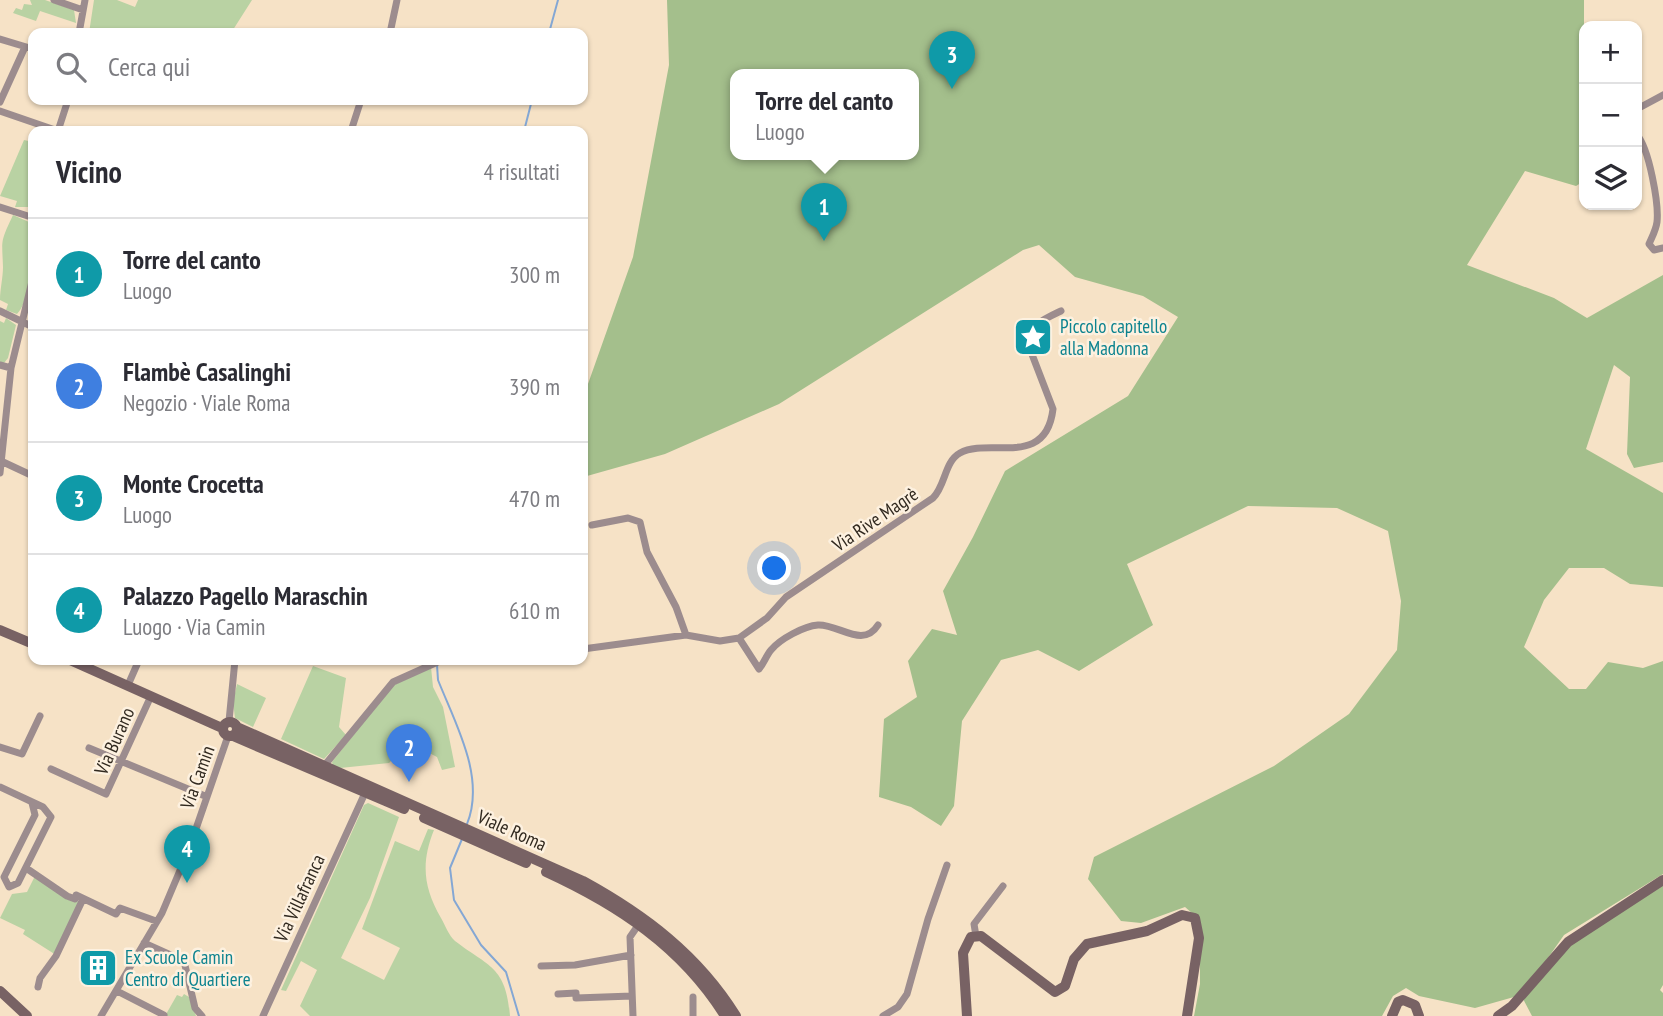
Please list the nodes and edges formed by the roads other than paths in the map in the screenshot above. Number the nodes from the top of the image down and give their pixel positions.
1 (54, 0) edge
2 (85, 0) edge
3 (397, 0) edge
4 (83, 10) junction
5 (80, 28) edge
6 (391, 28) edge
7 (0, 40) edge
8 (28, 48) edge
9 (28, 50) edge
10 (1663, 95) edge
11 (0, 103) edge
12 (66, 105) edge
13 (359, 105) edge
14 (1642, 106) edge
15 (0, 111) edge
16 (44, 126) edge
17 (60, 126) edge
18 (353, 126) edge
19 (1642, 144) edge
20 (0, 207) edge
21 (28, 216) edge
22 (1663, 248) edge
23 (28, 297) edge
24 (0, 311) edge
25 (1061, 312) dead end
26 (22, 320) junction
27 (28, 324) edge
28 (0, 365) edge
29 (11, 368) junction
30 (1, 462) edge
31 (0, 473) edge
32 (28, 474) edge
33 (592, 525) dead end
34 (878, 625) dead end
35 (0, 630) edge
36 (686, 635) junction
37 (739, 639) junction
38 (28, 642) edge
39 (588, 648) edge
40 (81, 665) edge
41 (137, 665) edge
42 (235, 665) edge
43 (429, 665) edge
44 (128, 685) junction
45 (151, 696) junction
46 (40, 716) dead end
47 (230, 730) junction
48 (0, 747) edge
49 (89, 748) dead end
50 (123, 762) junction
51 (51, 769) dead end
52 (322, 770) junction
53 (0, 787) edge
54 (366, 790) junction
55 (205, 796) junction
56 (32, 803) junction
57 (45, 809) junction
58 (36, 812) junction
59 (515, 854) junction
60 (947, 865) dead end
61 (26, 868) junction
62 (1663, 880) edge
63 (1003, 886) dead end
64 (79, 897) junction
65 (156, 921) junction
66 (639, 924) junction
67 (976, 936) junction
68 (144, 943) junction
69 (631, 956) junction
70 (541, 966) dead end
71 (38, 987) dead end
72 (0, 991) edge
73 (117, 991) junction
74 (558, 994) dead end
75 (632, 996) junction
76 (693, 997) dead end
77 (164, 1015) edge
78 (27, 1016) edge
79 (101, 1016) edge
80 (202, 1016) edge
81 (263, 1016) edge
82 (633, 1016) edge
83 (693, 1016) edge
84 (724, 1016) edge
85 (736, 1016) edge
86 (883, 1016) edge
87 (967, 1016) edge
88 (1187, 1016) edge
89 (1392, 1016) edge
90 (1419, 1016) edge
91 (1498, 1016) edge

1 - 4 street
2 - 4 street
3 - 6 street
4 - 5 street
7 - 8 street
9 - 11 street
10 - 14 street
12 - 17 street
13 - 18 street
15 - 16 street
19 - 22 street
20 - 21 street
23 - 26 street
24 - 26 street
25 - 37 street, Via Rive Magrè
26 - 27 street
26 - 29 street
28 - 29 street
29 - 30 street
30 - 31 street
30 - 32 street
33 - 36 street
34 - 37 street
35 - 38 main road
36 - 37 street
36 - 39 street
40 - 44 main road, Viale Roma
41 - 44 street
42 - 47 street, Via Camin
43 - 52 street
44 - 45 main road, Viale Roma
45 - 47 main road, Viale Roma
45 - 50 street, Via Burano
46 - 48 street
47 - 52 main road, Viale Roma
47 - 55 street, Via Camin
49 - 50 street
50 - 51 street, Via Burano
50 - 55 street
52 - 54 main road, Viale Roma
53 - 56 street
54 - 59 main road, Viale Roma
54 - 81 street, Via Villafranca
55 - 65 street, Via Camin
56 - 57 street
56 - 58 street
57 - 58 street
57 - 61 street
58 - 61 street
59 - 66 main road, Viale Roma
59 - 85 main road, Viale Roma
60 - 86 street
61 - 64 street
62 - 91 main road
63 - 67 street
64 - 65 street
64 - 71 street
65 - 68 street, Via Camin
66 - 69 street
66 - 84 main road, Viale Roma
67 - 87 main road
67 - 88 main road
68 - 73 street, Via Camin
68 - 80 street
69 - 70 street
69 - 75 street
72 - 78 main road
73 - 77 street
73 - 79 street, Via Camin
74 - 75 street
75 - 82 street
76 - 83 street
89 - 90 main road

